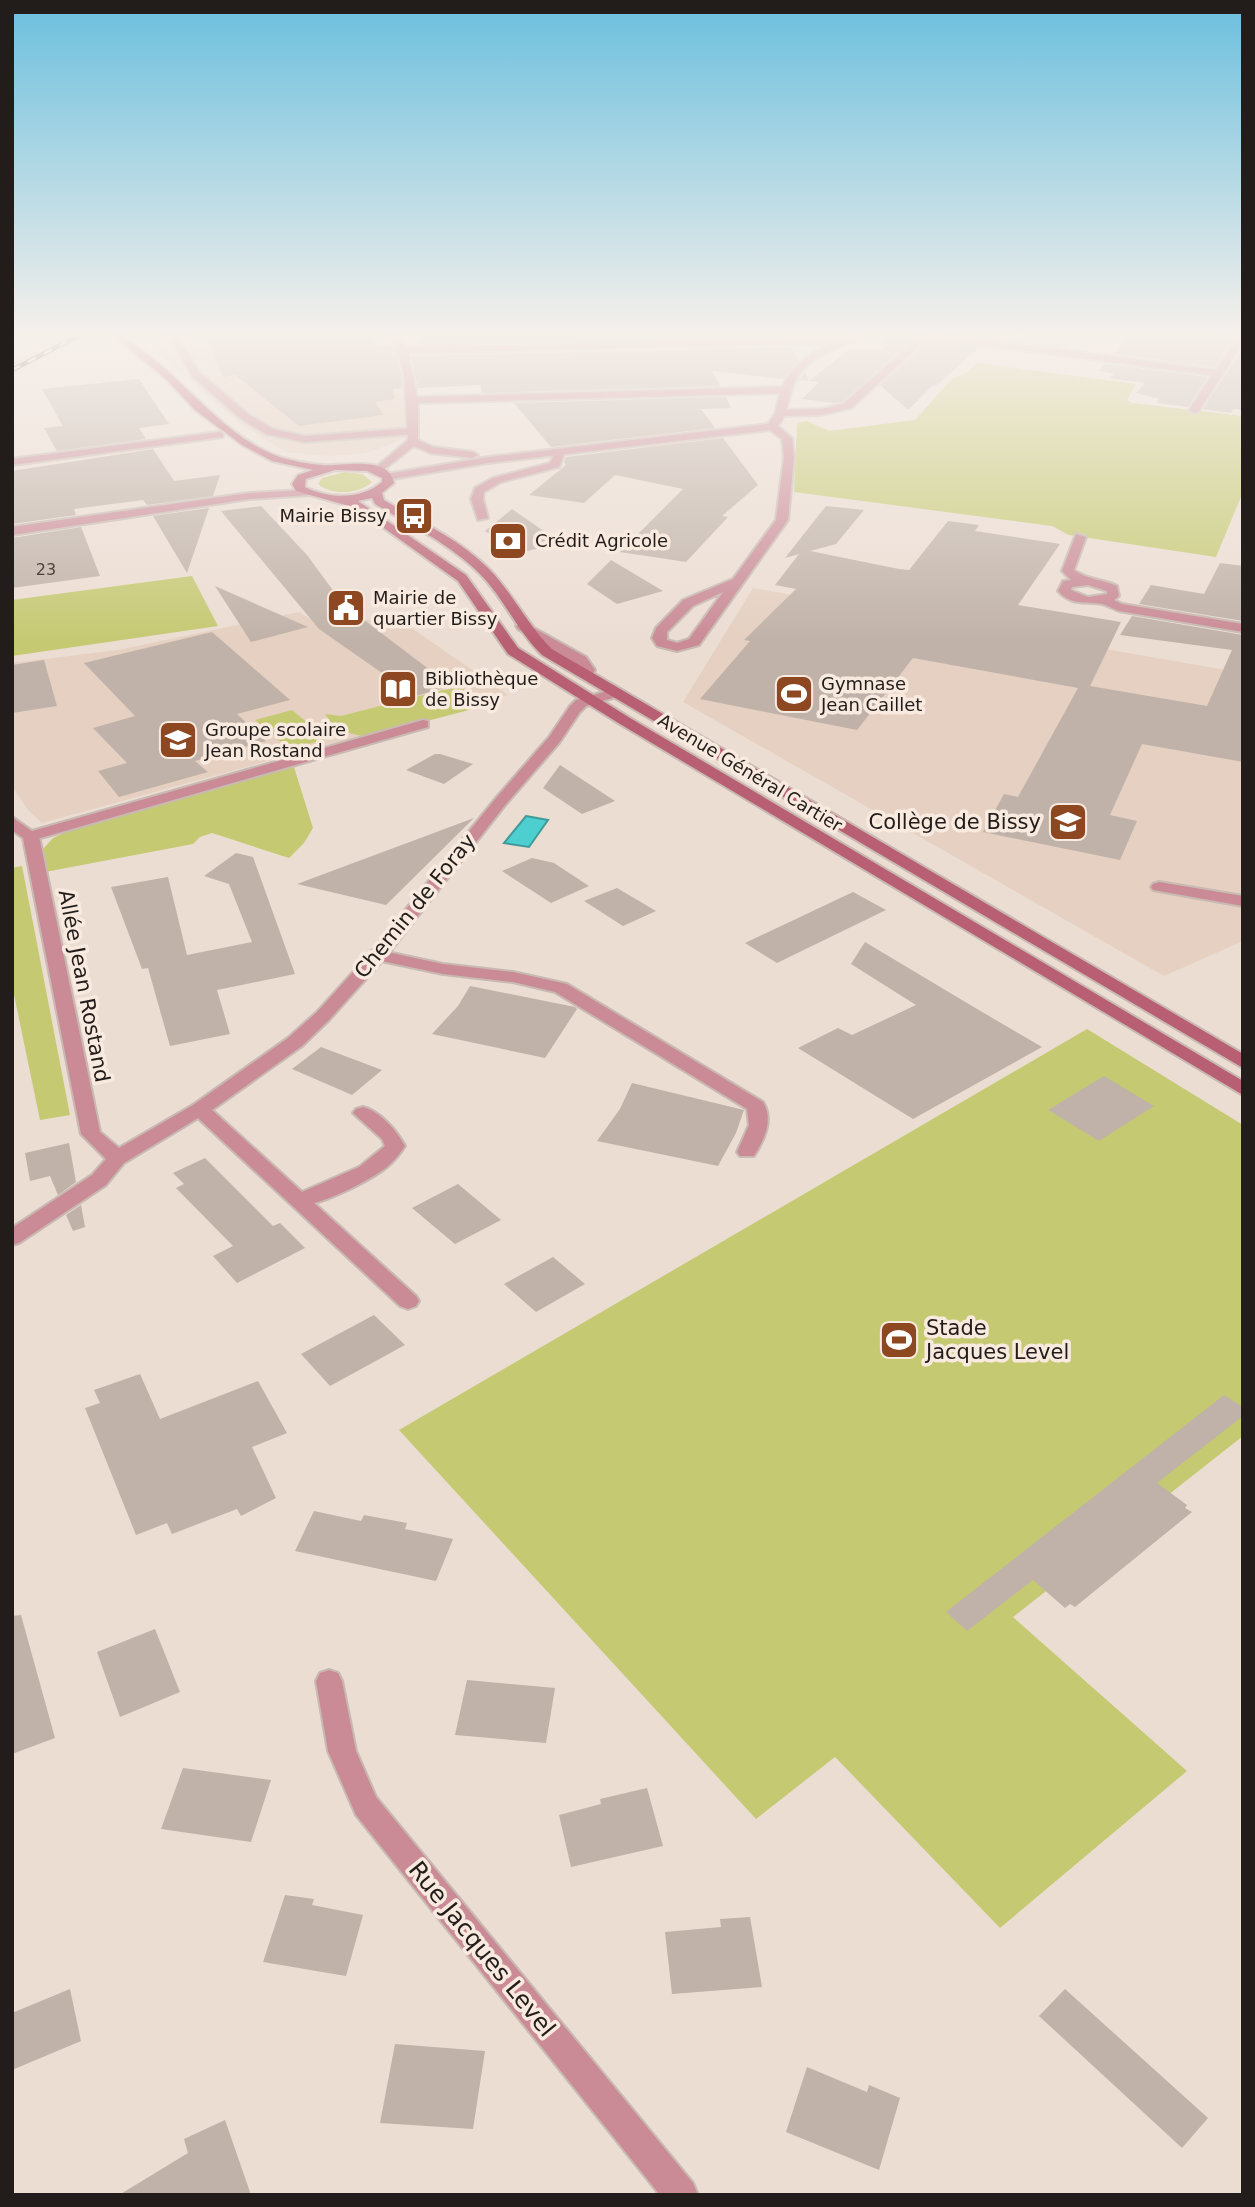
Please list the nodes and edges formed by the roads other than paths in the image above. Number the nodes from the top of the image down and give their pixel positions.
1 (196, 436) edge
2 (221, 436) edge
3 (226, 436) edge
4 (237, 436) edge
5 (290, 436) edge
6 (413, 436) junction
7 (700, 436) edge
8 (784, 436) edge
9 (560, 452) junction
10 (272, 457) junction
11 (507, 458) junction
12 (12, 462) edge
13 (359, 467) junction
14 (324, 469) junction
15 (382, 474) junction
16 (302, 485) junction
17 (376, 492) junction
18 (339, 498) junction
19 (482, 518) dead end
20 (12, 531) edge
21 (1080, 537) dead end
22 (1080, 581) junction
23 (737, 582) junction
24 (1104, 600) junction
25 (1243, 628) edge
26 (527, 632) junction
27 (506, 641) junction
28 (586, 675) joint
29 (614, 693) junction
30 (592, 699) junction
31 (423, 724) dead end
32 (12, 822) edge
33 (31, 835) junction
34 (1159, 887) dead end
35 (1243, 901) edge
36 (378, 955) junction
37 (1243, 1062) edge
38 (1243, 1089) edge
39 (200, 1109) junction
40 (363, 1113) dead end
41 (747, 1152) dead end
42 (117, 1158) junction
43 (302, 1200) junction
44 (12, 1238) edge
45 (408, 1301) dead end
46 (329, 1681) dead end
47 (681, 2195) edge

1 - 12 street
2 - 16 main road
3 - 10 main road
4 - 10 main road
5 - 6 street
6 - 11 street
6 - 13 street
6 - 15 street
7 - 9 street
8 - 23 street
9 - 11 street
9 - 19 street
10 - 14 main road
11 - 15 street
13 - 14 main road
13 - 15 main road
14 - 16 main road
15 - 17 main road
16 - 18 main road
16 - 20 street
17 - 18 main road
17 - 26 main road
18 - 27 main road, Avenue Général Cartier
21 - 22 street
22 - 24 street
22 - 24 street
23 - 23 street
24 - 25 street
26 - 27 main road
26 - 28 street
27 - 30 main road, Avenue Général Cartier
28 - 29 main road, Avenue Général Cartier
29 - 30 street, Chemin de Foray
29 - 37 main road, Avenue Général Cartier
30 - 36 street, Chemin de Foray
30 - 38 main road, Avenue Général Cartier
31 - 33 street
32 - 33 street
33 - 42 street, Allée Jean Rostand
34 - 35 street
36 - 39 street, Chemin de Foray
36 - 41 street
39 - 42 street, Chemin de Foray
39 - 43 street
40 - 43 street
42 - 44 street, Chemin de Foray
43 - 45 street
46 - 47 street, Rue Jacques Level

